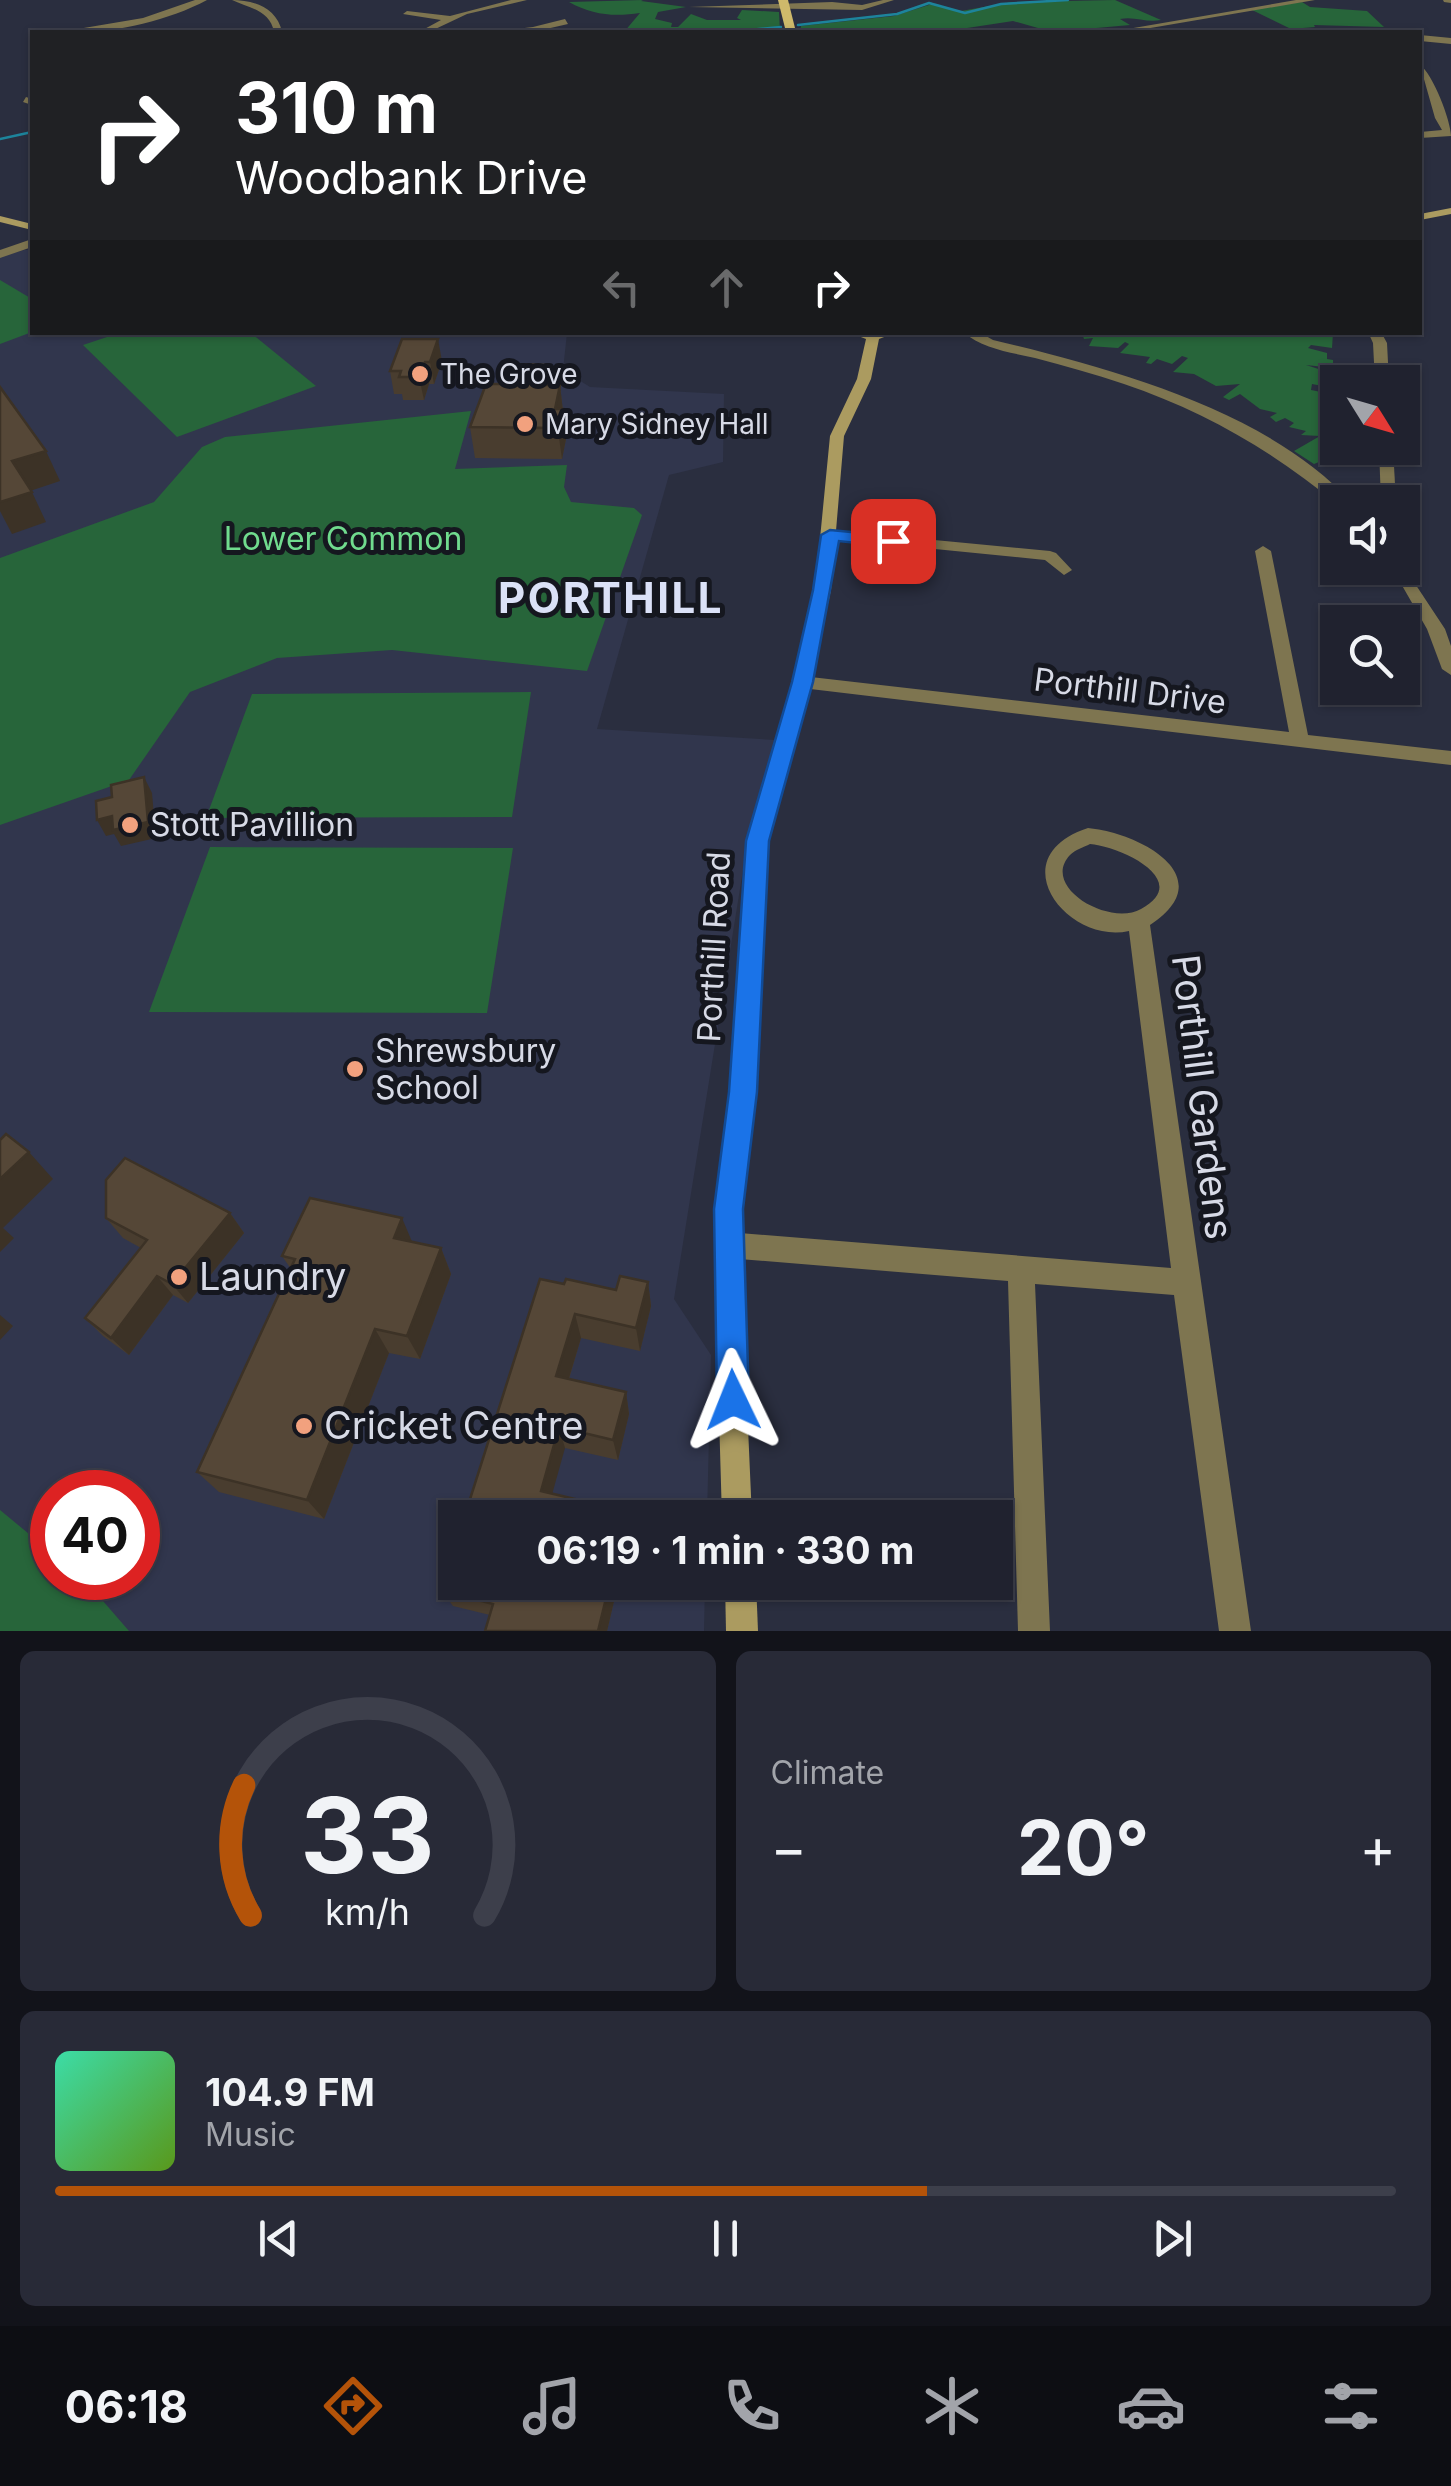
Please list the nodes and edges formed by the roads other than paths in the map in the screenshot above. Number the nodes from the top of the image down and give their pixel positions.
1 (202, 0) edge
2 (236, 0) edge
3 (520, 0) edge
4 (890, 0) edge
5 (1311, 0) edge
6 (783, 3) edge
7 (693, 7) dead end
8 (408, 14) dead end
9 (449, 18) junction
10 (565, 22) dead end
11 (68, 30) edge
12 (278, 30) edge
13 (429, 30) edge
14 (532, 30) edge
15 (790, 30) edge
16 (1131, 30) edge
17 (1422, 38) edge
18 (1451, 41) edge
19 (1428, 85) edge
20 (1451, 85) edge
21 (1450, 133) edge
22 (1422, 135) edge
23 (1451, 211) edge
24 (1422, 217) edge
25 (0, 219) edge
26 (30, 226) edge
27 (30, 243) edge
28 (0, 254) edge
29 (873, 335) edge
30 (975, 335) edge
31 (1376, 335) edge
32 (1381, 365) edge
33 (1321, 485) edge
34 (830, 535) junction
35 (1264, 550) dead end
36 (1064, 570) dead end
37 (1410, 585) edge
38 (1451, 670) edge
39 (802, 682) junction
40 (1300, 742) junction
41 (1451, 758) edge
42 (1139, 922) junction
43 (727, 1245) junction
44 (1021, 1267) junction
45 (1186, 1283) junction
46 (737, 1500) edge
47 (741, 1600) edge
48 (742, 1631) edge
49 (1034, 1631) edge
50 (1235, 1631) edge

1 - 11 street
2 - 12 street
3 - 9 street
4 - 6 street
5 - 16 street
6 - 7 street
6 - 15 main road
8 - 9 street
9 - 13 street
10 - 14 street
17 - 18 street
19 - 20 street
19 - 21 street
21 - 22 street
23 - 24 street
25 - 26 street
27 - 28 street
29 - 34 street, Porthill Road
30 - 33 street
31 - 32 street
34 - 36 street
34 - 39 street, Porthill Road
35 - 40 street
37 - 38 street
39 - 40 street, Porthill Drive
39 - 43 street, Porthill Road
40 - 41 street, Porthill Drive
42 - 42 street, Porthill Gardens
42 - 45 street, Porthill Gardens
43 - 44 street, Porthill Gardens
43 - 46 street, Porthill Road
44 - 45 street, Porthill Gardens
44 - 49 street
45 - 50 street, Porthill Gardens
47 - 48 street

